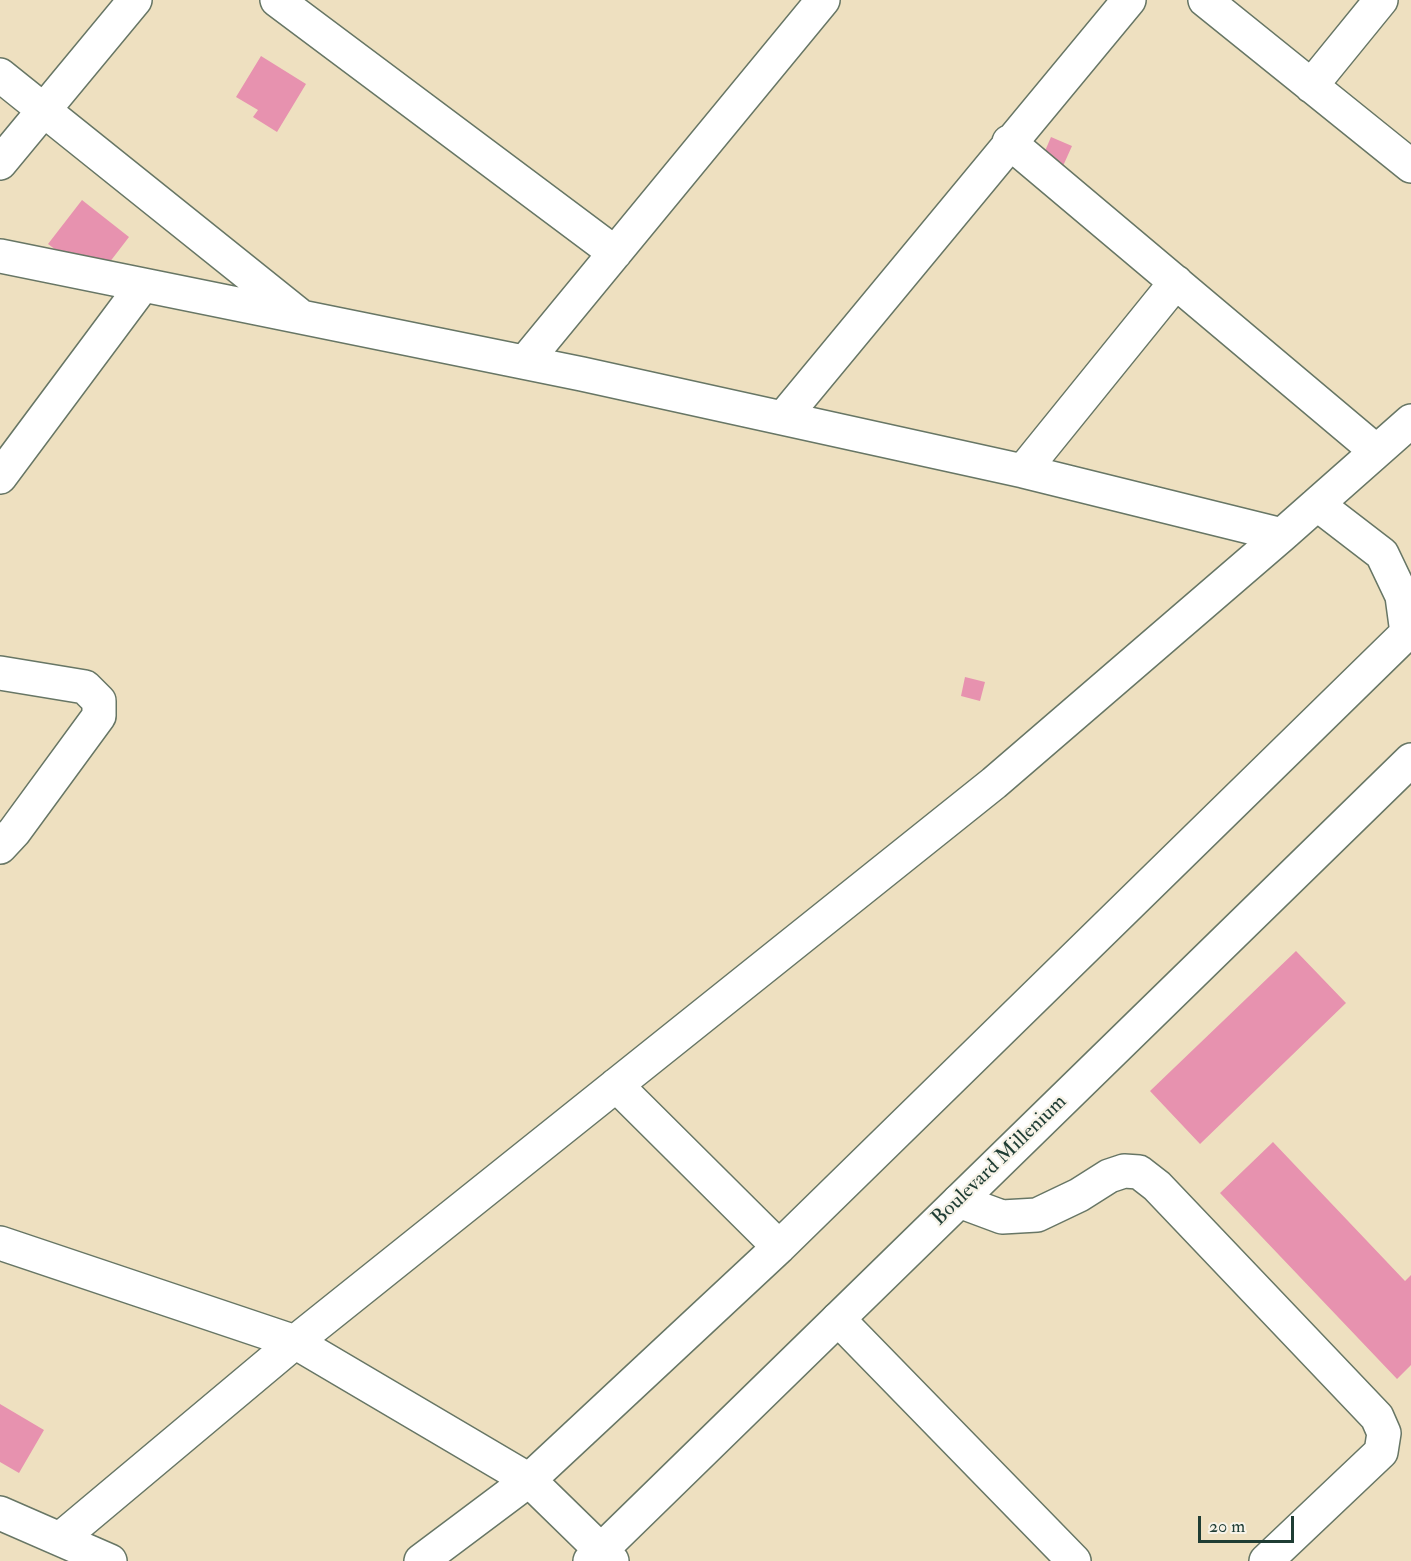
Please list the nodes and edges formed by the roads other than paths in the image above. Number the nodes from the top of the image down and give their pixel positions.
1 (135, 0) edge
2 (277, 0) edge
3 (823, 0) edge
4 (1129, 0) edge
5 (1205, 0) edge
6 (1381, 0) edge
7 (0, 75) edge
8 (1311, 86) junction
9 (43, 110) junction
10 (1009, 142) junction
11 (0, 164) edge
12 (1411, 166) edge
13 (615, 253) junction
14 (0, 256) edge
15 (1176, 282) junction
16 (143, 285) junction
17 (302, 317) junction
18 (525, 362) junction
19 (783, 418) junction
20 (1411, 421) edge
21 (1376, 452) junction
22 (1023, 471) junction
23 (0, 477) edge
24 (1317, 504) junction
25 (1282, 535) junction
26 (1409, 631) edge
27 (0, 673) edge
28 (1411, 760) edge
29 (0, 848) edge
30 (616, 1085) junction
31 (959, 1201) junction
32 (0, 1243) edge
33 (779, 1247) junction
34 (838, 1319) junction
35 (295, 1342) junction
36 (529, 1480) junction
37 (0, 1513) edge
38 (60, 1539) junction
39 (601, 1557) edge
40 (111, 1561) edge
41 (421, 1561) edge
42 (1074, 1561) edge
43 (1266, 1561) edge

1 - 9 street
2 - 13 street
3 - 13 street
4 - 10 street
5 - 8 street
6 - 8 street
7 - 9 street
8 - 12 street
9 - 11 street
9 - 17 street
10 - 15 street
10 - 19 street
13 - 18 street
14 - 16 street
15 - 21 street
15 - 22 street
16 - 17 street
16 - 23 street
17 - 18 street
18 - 19 street
19 - 22 street
20 - 21 street
21 - 24 street
22 - 25 street
24 - 25 street
24 - 26 street
25 - 30 street
26 - 33 street
27 - 29 street
28 - 31 street, Boulevard Millenium
30 - 33 street
30 - 35 street
31 - 34 street, Boulevard Millenium
31 - 43 street
32 - 35 street
33 - 36 street
34 - 39 street, Boulevard Millenium
34 - 42 street
35 - 36 street
35 - 38 street
36 - 39 street
36 - 41 street
37 - 38 street
38 - 40 street

